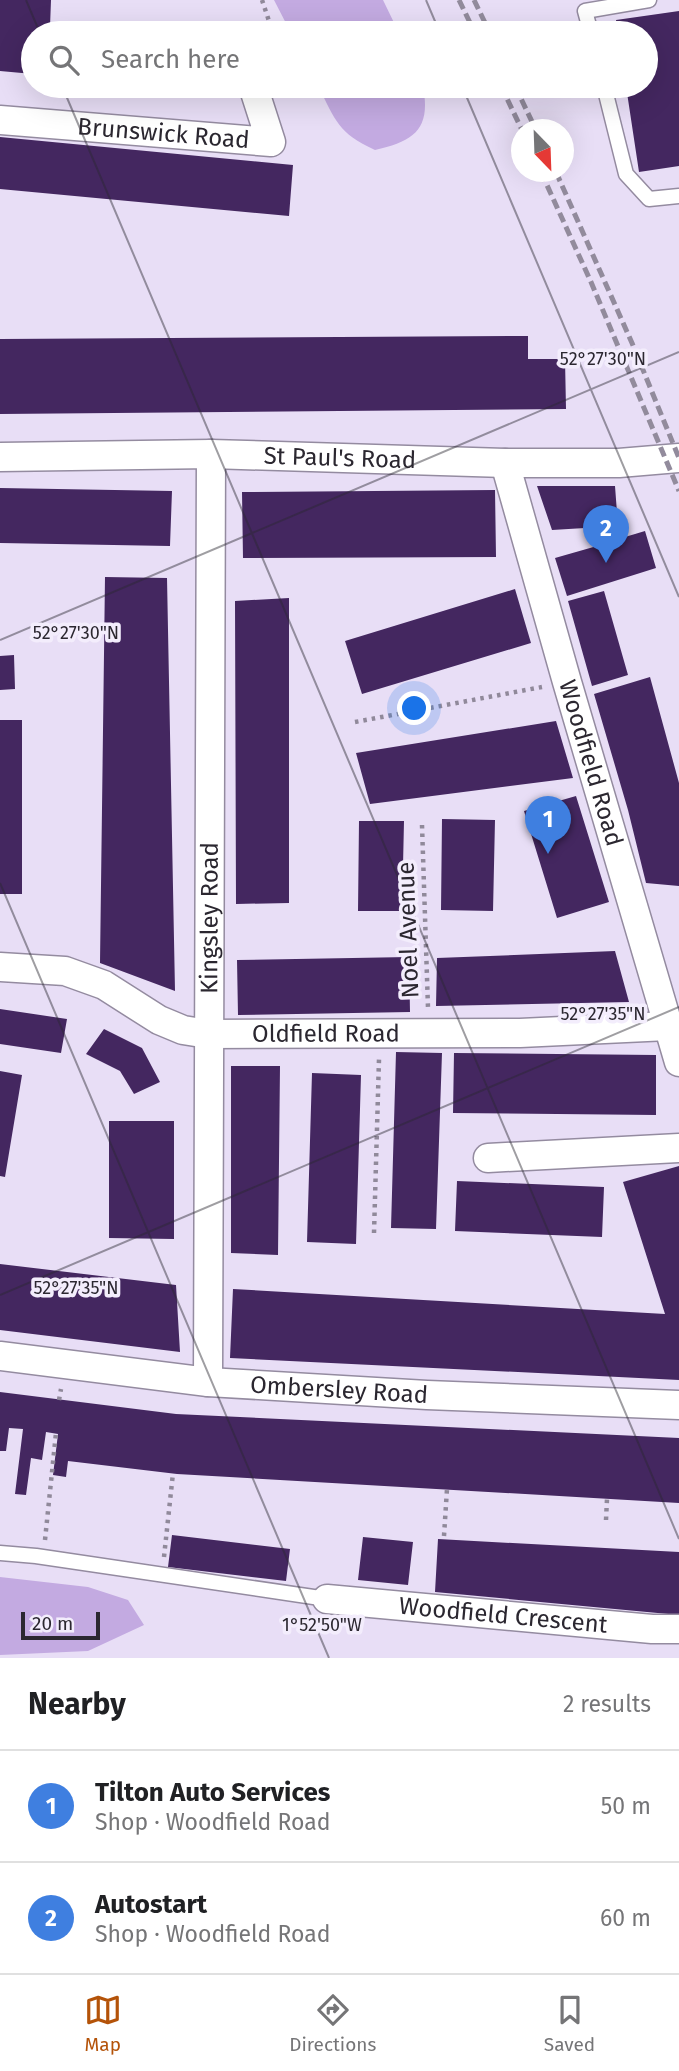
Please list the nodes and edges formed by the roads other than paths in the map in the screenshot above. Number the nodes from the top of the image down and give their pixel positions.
1 (649, 0) edge
2 (588, 21) edge
3 (257, 98) edge
4 (607, 98) edge
5 (0, 120) edge
6 (679, 196) edge
7 (211, 454) junction
8 (0, 457) edge
9 (679, 458) edge
10 (505, 463) junction
11 (0, 967) edge
12 (668, 1026) junction
13 (208, 1034) junction
14 (679, 1062) edge
15 (679, 1148) edge
16 (488, 1158) dead end
17 (0, 1356) edge
18 (208, 1382) junction
19 (679, 1405) edge
20 (0, 1553) edge
21 (327, 1600) joint
22 (679, 1629) edge

1 - 2 lane
3 - 5 street, Brunswick Road
4 - 6 lane
7 - 8 street, St Paul's Road
7 - 10 street, St Paul's Road
7 - 13 street, Kingsley Road
9 - 10 street, St Paul's Road
10 - 12 street, Woodfield Road
11 - 13 street, Oldfield Road
12 - 13 street, Oldfield Road
12 - 14 street, Woodfield Road
13 - 18 street, Kingsley Road
15 - 16 street
17 - 18 street, Ombersley Road
18 - 19 street, Ombersley Road
20 - 21 lane
21 - 22 street, Woodfield Crescent

